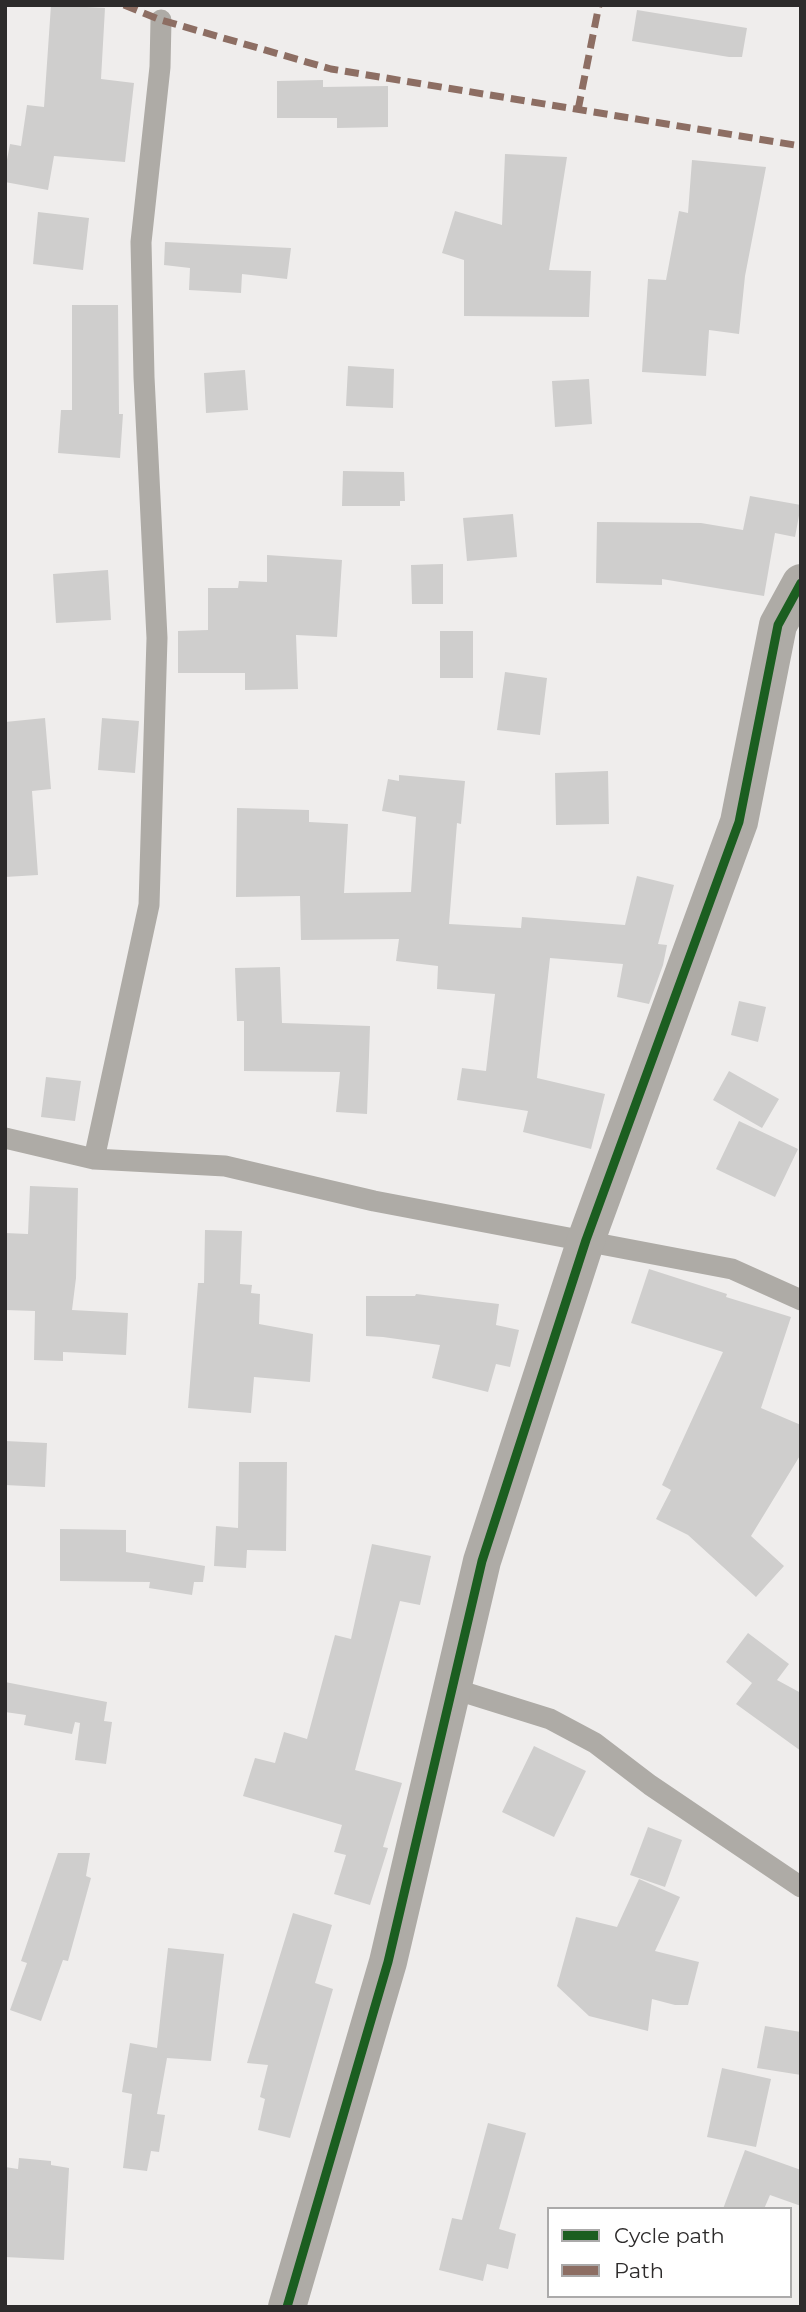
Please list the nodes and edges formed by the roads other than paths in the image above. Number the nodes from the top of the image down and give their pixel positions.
1 (161, 20) dead end
2 (801, 583) edge
3 (5, 1138) edge
4 (94, 1159) junction
5 (586, 1240) junction
6 (801, 1300) edge
7 (454, 1689) junction
8 (801, 1887) edge
9 (287, 2307) edge

1 - 4 lane
2 - 5 street
3 - 4 lane
4 - 5 lane
5 - 6 lane
5 - 7 street
7 - 8 lane
7 - 9 street

